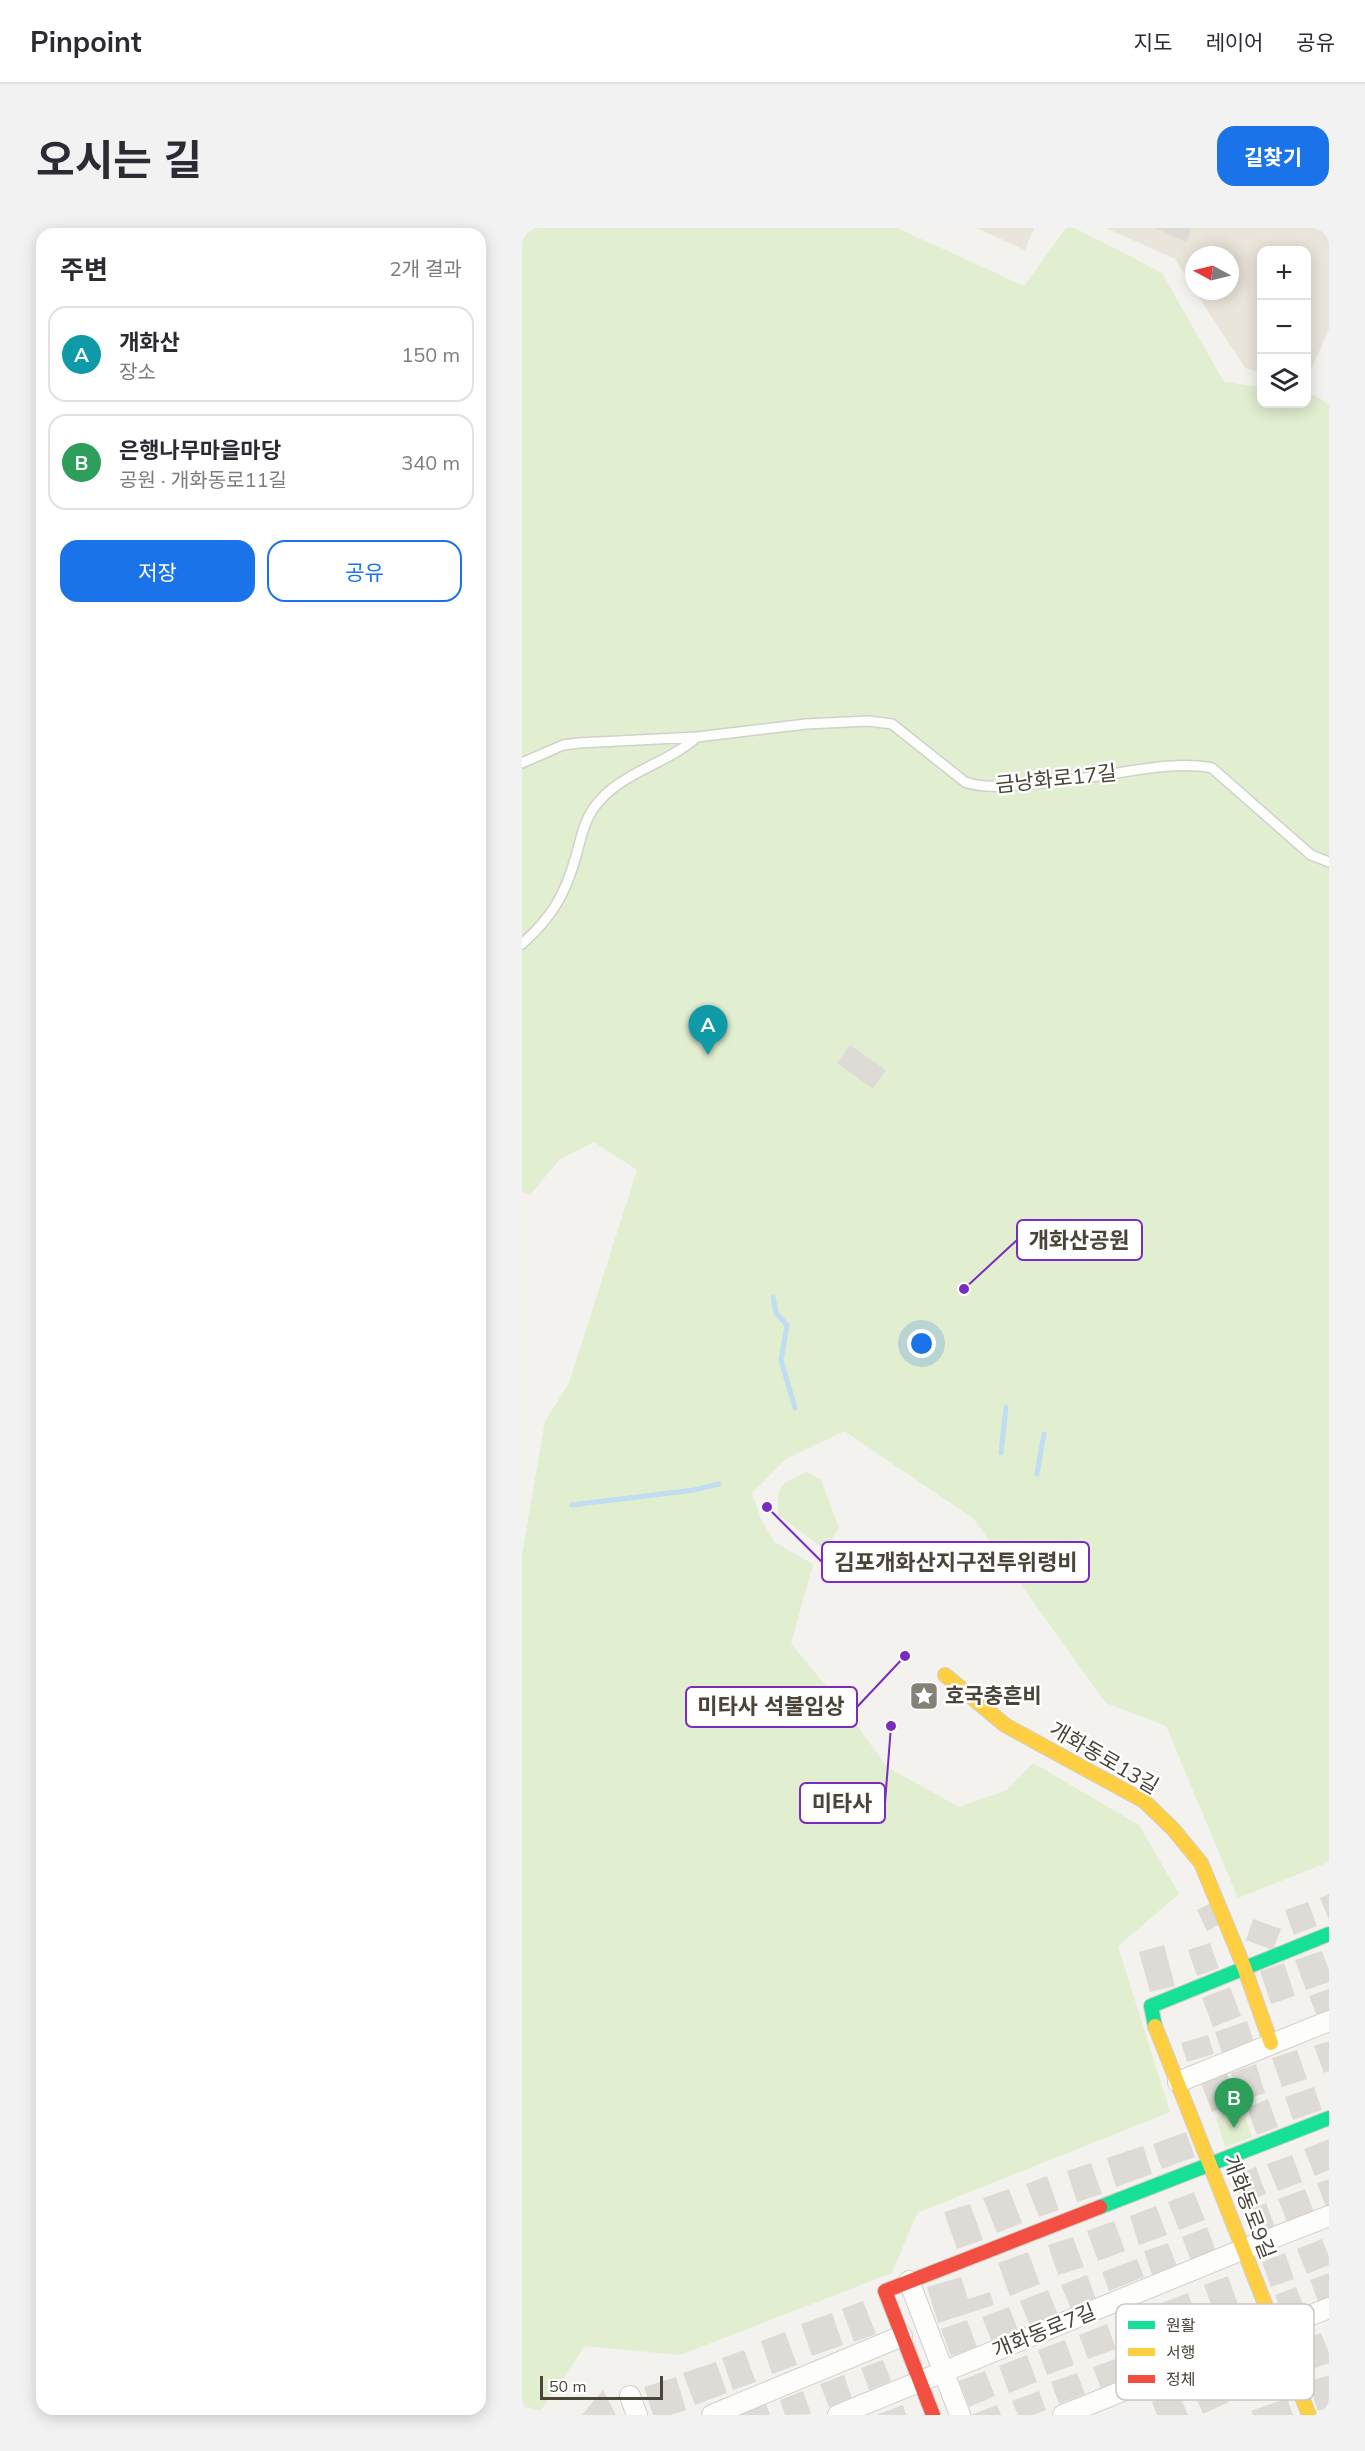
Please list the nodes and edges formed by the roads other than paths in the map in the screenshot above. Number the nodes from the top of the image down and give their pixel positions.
1 (697, 737) junction
2 (522, 763) edge
3 (1329, 862) edge
4 (522, 944) edge
5 (945, 1675) dead end
6 (1329, 1934) edge
7 (1244, 1967) junction
8 (1329, 2021) edge
9 (1271, 2043) junction
10 (1178, 2082) junction
11 (1329, 2118) edge
12 (1210, 2165) junction
13 (1329, 2216) edge
14 (1244, 2249) junction
15 (909, 2281) junction
16 (1264, 2304) edge
17 (1329, 2308) edge
18 (1314, 2314) edge
19 (902, 2336) junction
20 (944, 2373) junction
21 (920, 2382) junction
22 (1116, 2394) edge
23 (630, 2396) dead end
24 (1303, 2400) edge
25 (638, 2415) edge
26 (712, 2415) edge
27 (838, 2415) edge
28 (933, 2415) edge
29 (960, 2415) edge
30 (1063, 2415) edge
31 (1309, 2415) edge

1 - 2 lane, 금낭화로17길
1 - 3 lane, 금낭화로17길
1 - 4 lane
5 - 7 street, 개화동로13길
6 - 7 street
7 - 9 street, 개화동로13길
7 - 10 street, 개화동로9길
8 - 9 street
9 - 10 street
10 - 12 street, 개화동로9길
11 - 12 street
12 - 14 street, 개화동로9길
12 - 15 street
13 - 14 street, 개화동로7길
14 - 16 street, 개화동로9길
14 - 20 street, 개화동로7길
15 - 19 street
15 - 20 street
17 - 18 street
19 - 21 street
19 - 26 street
20 - 21 street, 개화동로7길
20 - 29 street
21 - 27 street, 개화동로7길
21 - 28 street
22 - 30 street
23 - 25 street
24 - 31 street, 개화동로9길

